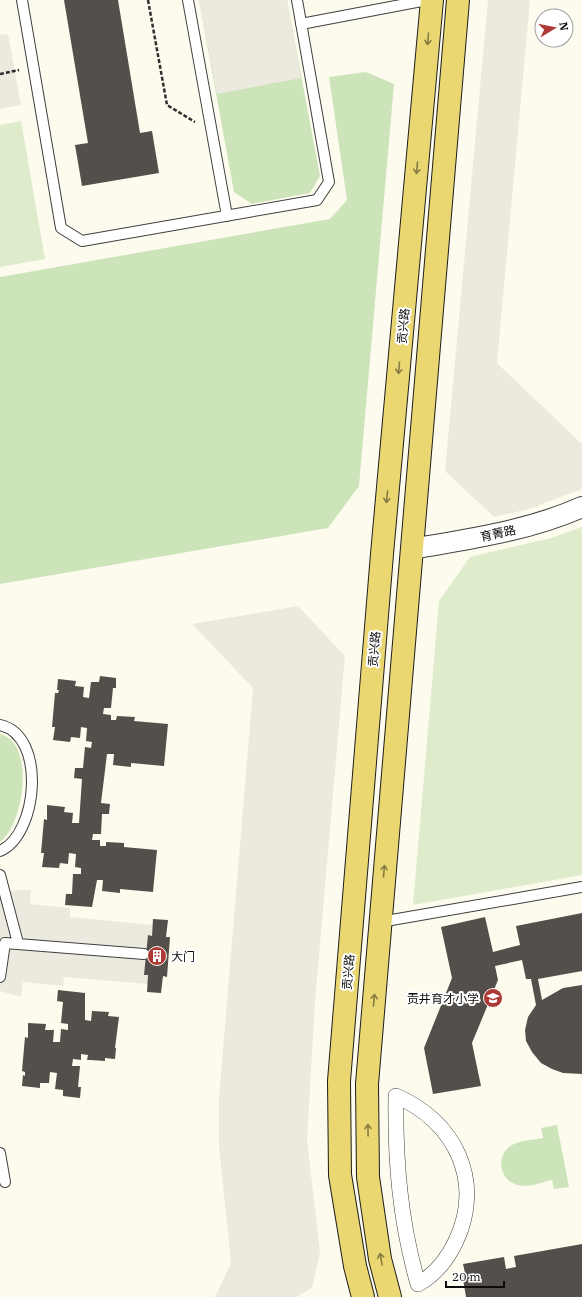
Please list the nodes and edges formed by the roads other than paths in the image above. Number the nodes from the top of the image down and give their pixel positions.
1 (22, 0) edge
2 (188, 0) edge
3 (297, 0) edge
4 (426, 0) edge
5 (432, 0) edge
6 (458, 0) edge
7 (301, 24) junction
8 (227, 216) junction
9 (582, 507) edge
10 (412, 549) junction
11 (0, 725) edge
12 (0, 851) edge
13 (0, 875) edge
14 (582, 887) edge
15 (380, 922) junction
16 (18, 944) junction
17 (144, 954) dead end
18 (1, 963) edge
19 (0, 977) edge
20 (0, 1153) edge
21 (5, 1182) dead end
22 (418, 1284) joint
23 (363, 1297) edge
24 (390, 1297) edge

1 - 8 lane
2 - 8 lane
3 - 7 lane
4 - 7 lane
5 -> 23 main road, 贡兴路
6 - 10 main road
7 - 8 lane
9 - 10 street, 育菁路
15 -> 10 main road
11 - 12 lane
13 - 16 lane
14 - 15 lane
24 -> 15 main road
16 - 17 lane
16 - 18 lane
18 - 19 lane
20 - 21 lane
22 - 22 street

